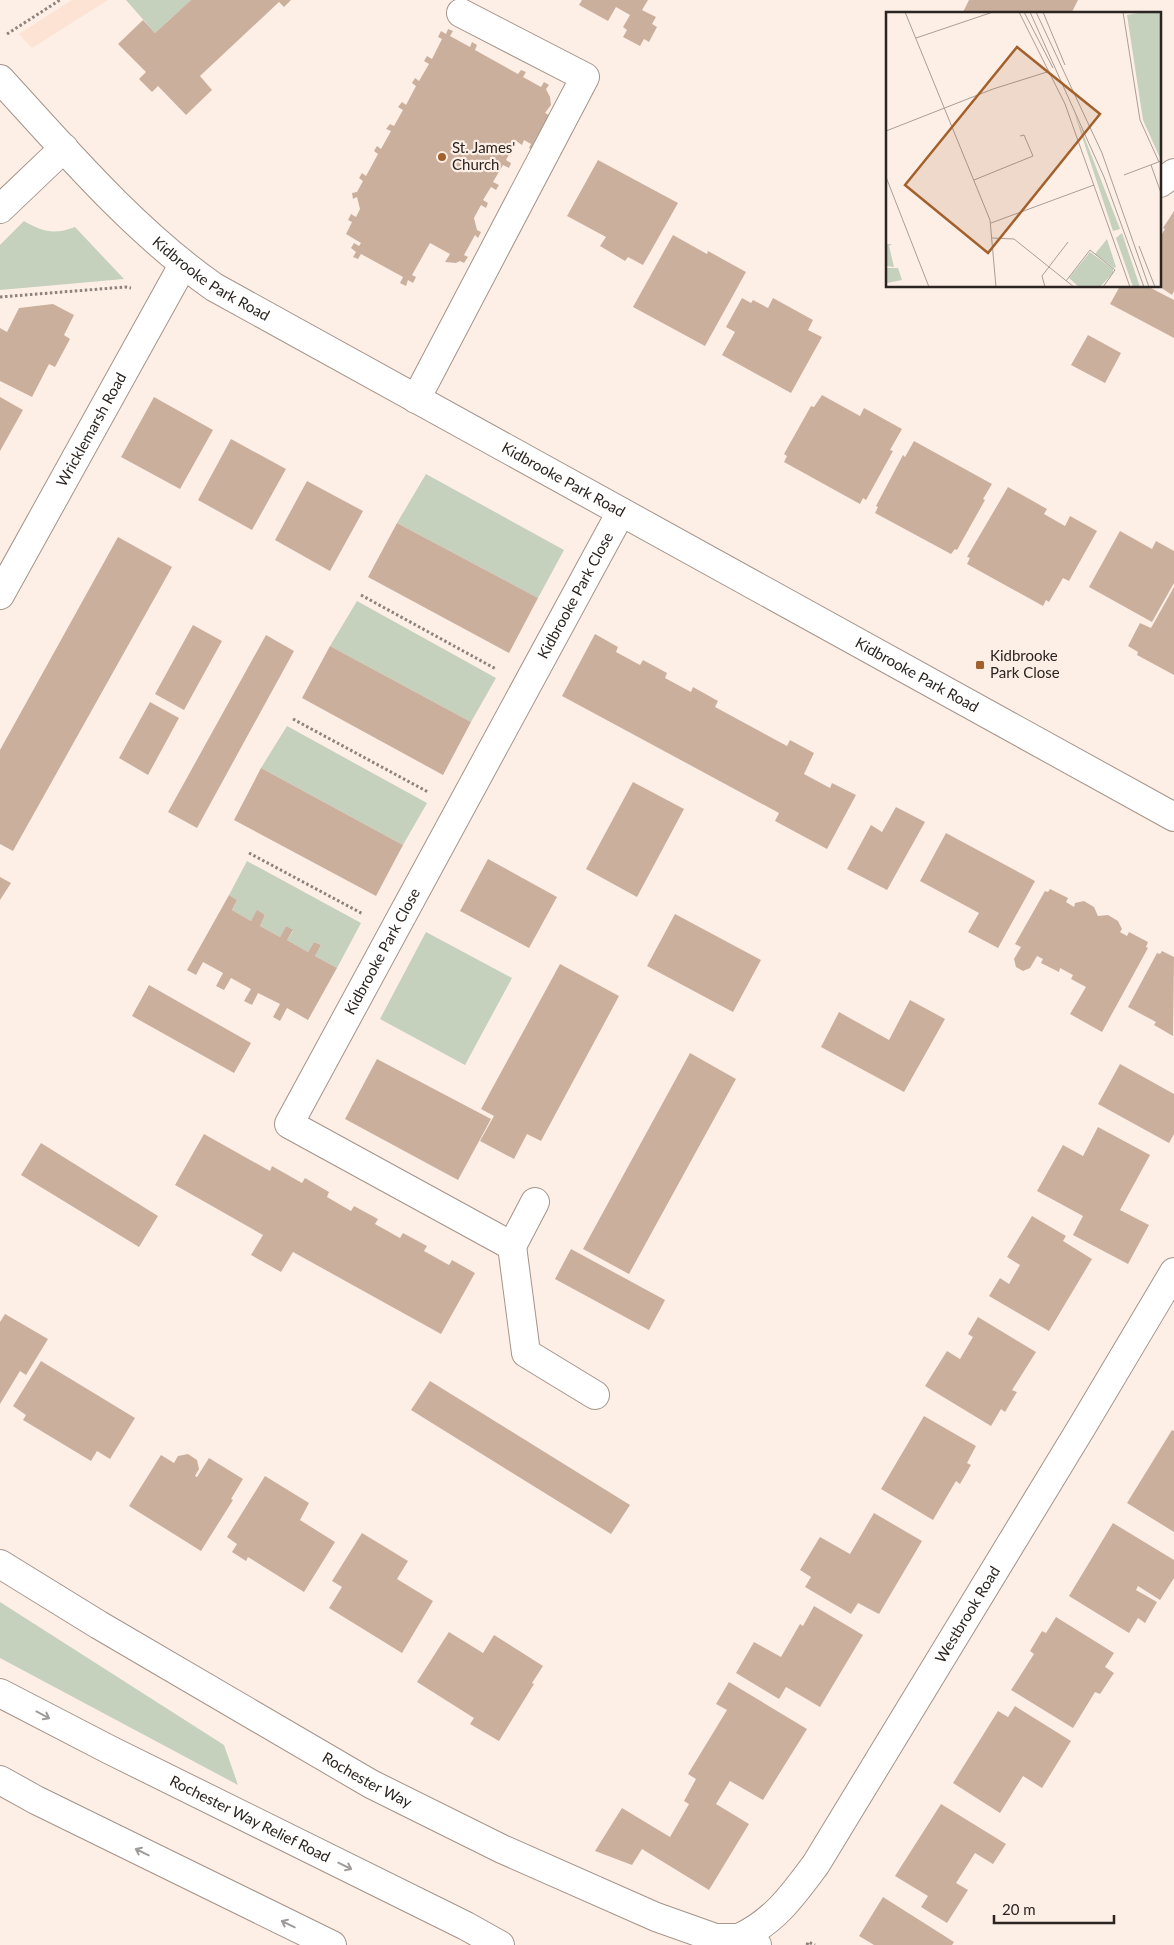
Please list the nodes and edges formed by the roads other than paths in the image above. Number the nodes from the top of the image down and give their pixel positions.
1 (461, 13) dead end
2 (0, 79) edge
3 (64, 148) junction
4 (1174, 173) edge
5 (1162, 182) edge
6 (0, 209) edge
7 (182, 265) junction
8 (416, 400) junction
9 (621, 512) junction
10 (0, 595) edge
11 (1174, 817) edge
12 (535, 1202) dead end
13 (512, 1246) junction
14 (1174, 1272) edge
15 (595, 1395) dead end
16 (0, 1564) edge
17 (0, 1693) edge
18 (0, 1780) edge
19 (466, 1926) junction
20 (748, 1941) edge
21 (332, 1945) edge
22 (500, 1945) edge
23 (519, 1945) edge

1 - 8 main road
2 - 3 main road, Kidbrooke Park Road
3 - 6 main road
3 - 7 main road, Kidbrooke Park Road
4 - 5 main road
7 - 8 main road, Kidbrooke Park Road
7 - 10 main road, Wricklemarsh Road
8 - 9 main road, Kidbrooke Park Road
9 - 11 main road, Kidbrooke Park Road
9 - 13 main road, Kidbrooke Park Close
12 - 13 main road
13 - 15 main road
14 - 20 main road, Westbrook Road
16 - 20 main road, Rochester Way
17 -> 19 main road, Rochester Way Relief Road
21 -> 18 main road
19 - 22 main road, Rochester Way Relief Road
19 - 23 main road

